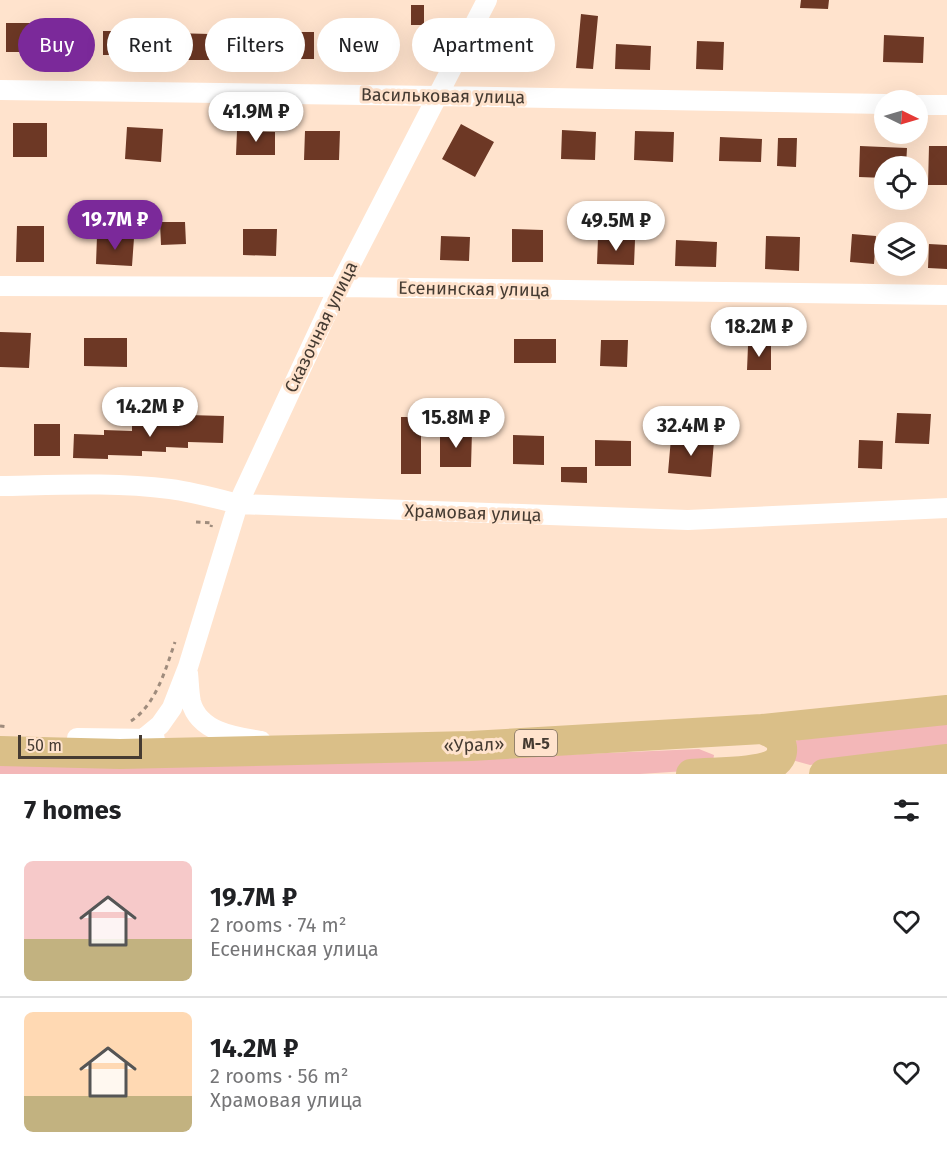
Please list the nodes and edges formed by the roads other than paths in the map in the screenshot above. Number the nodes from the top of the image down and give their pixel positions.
1 (487, 0) edge
2 (0, 90) edge
3 (438, 96) junction
4 (874, 104) edge
5 (928, 105) edge
6 (947, 105) edge
7 (0, 286) edge
8 (339, 287) junction
9 (947, 295) edge
10 (0, 486) edge
11 (238, 504) junction
12 (947, 508) edge
13 (188, 667) junction
14 (947, 710) edge
15 (762, 729) junction
16 (239, 737) junction
17 (3, 739) edge
18 (143, 739) junction
19 (309, 749) junction
20 (947, 759) edge
21 (691, 774) edge
22 (824, 774) edge

1 - 3 street, Сказочная улица
2 - 3 street, Васильковая улица
3 - 4 street, Васильковая улица
3 - 8 street, Сказочная улица
5 - 6 street
7 - 8 street, Есенинская улица
8 - 9 street, Есенинская улица
8 - 11 street, Сказочная улица
10 - 11 street, Храмовая улица
11 - 12 street, Храмовая улица
11 - 13 street, Сказочная улица
13 - 16 street
13 - 18 street, Сказочная улица
14 - 15 main road, «Урал» / М-5
15 - 19 main road, «Урал» / М-5
15 - 21 main road
16 - 18 street
16 - 19 street
17 - 18 street
17 - 19 main road, «Урал» / М-5
20 - 22 main road

